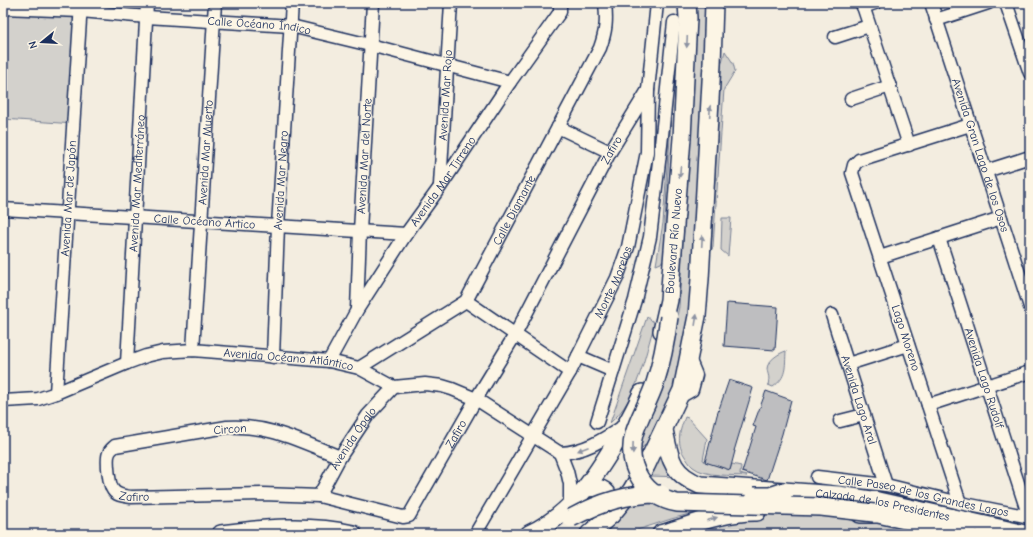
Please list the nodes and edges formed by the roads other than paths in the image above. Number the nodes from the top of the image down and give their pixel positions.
1 (147, 3) edge
2 (215, 3) edge
3 (292, 3) edge
4 (373, 3) edge
5 (451, 3) edge
6 (560, 3) edge
7 (605, 3) edge
8 (657, 3) edge
9 (687, 3) edge
10 (714, 3) edge
11 (875, 3) edge
12 (931, 3) edge
13 (988, 3) edge
14 (1006, 3) edge
15 (863, 5) edge
16 (81, 7) edge
17 (3, 8) edge
18 (147, 17) junction
19 (936, 20) junction
20 (214, 21) junction
21 (674, 22) dead end
22 (291, 26) junction
23 (869, 26) junction
24 (834, 38) dead end
25 (370, 45) junction
26 (447, 66) junction
27 (1030, 73) edge
28 (510, 82) junction
29 (890, 86) junction
30 (648, 90) junction
31 (851, 99) dead end
32 (970, 125) junction
33 (558, 127) junction
34 (909, 145) junction
35 (610, 152) junction
36 (1030, 156) edge
37 (986, 171) junction
38 (440, 186) junction
39 (3, 209) edge
40 (69, 213) junction
41 (135, 217) junction
42 (1000, 218) junction
43 (202, 221) junction
44 (278, 226) junction
45 (360, 231) junction
46 (406, 234) junction
47 (939, 238) junction
48 (880, 257) junction
49 (668, 300) junction
50 (466, 301) junction
51 (1030, 307) edge
52 (357, 310) junction
53 (832, 315) dead end
54 (515, 335) junction
55 (908, 345) junction
56 (193, 350) junction
57 (578, 356) junction
58 (273, 357) junction
59 (329, 361) junction
60 (127, 363) junction
61 (848, 364) junction
62 (359, 368) junction
63 (613, 371) junction
64 (570, 372) junction
65 (1030, 372) edge
66 (987, 386) junction
67 (394, 387) junction
68 (56, 393) junction
69 (476, 400) junction
70 (3, 401) edge
71 (928, 405) junction
72 (864, 415) junction
73 (840, 421) dead end
74 (597, 422) dead end
75 (628, 423) junction
76 (664, 430) junction
77 (532, 435) junction
78 (560, 453) junction
79 (340, 457) junction
80 (817, 477) dead end
81 (886, 485) junction
82 (586, 488) junction
83 (114, 491) joint
84 (785, 491) junction
85 (319, 496) junction
86 (960, 503) junction
87 (570, 512) junction
88 (874, 513) junction
89 (611, 515) junction
90 (1030, 517) edge
91 (477, 530) dead end
92 (221, 534) edge
93 (353, 534) edge
94 (529, 534) edge
95 (545, 534) edge
96 (589, 534) edge
97 (661, 534) edge
98 (967, 534) edge
99 (1026, 534) edge

1 - 18 street, Avenida Mar Mediterráneo
2 - 20 street, Avenida Mar Muerto
3 - 22 street, Avenida Mar Negro
4 - 25 street, Avenida Mar del Norte
5 - 26 street, Avenida Mar Rojo
6 - 28 street, Avenida Mar Tirreno
7 - 33 street, Calle Diamante
8 - 30 street, Monte Morelos
9 -> 49 highway, Boulevard Río Nuevo
76 -> 10 highway
11 - 15 street
12 - 19 street, Avenida Gran Lago de los Osos
13 - 19 street
14 - 27 street
15 - 23 street
16 - 17 street, Calle Océano Índico
16 - 18 street, Calle Océano Índico
16 - 40 street, Avenida Mar de Japón
18 - 20 street, Calle Océano Índico
18 - 41 street, Avenida Mar Mediterráneo
19 - 32 street, Avenida Gran Lago de los Osos
20 - 22 street, Calle Océano Índico
20 - 43 street, Avenida Mar Muerto
21 - 63 street
22 - 25 street, Calle Océano Índico
22 - 44 street, Avenida Mar Negro
23 - 24 street
23 - 29 street
25 - 26 street, Calle Océano Índico
25 - 45 street, Avenida Mar del Norte
26 - 28 street, Calle Océano Índico
26 - 38 street, Avenida Mar Rojo
28 - 38 street, Avenida Mar Tirreno
29 - 31 street
29 - 34 street
30 - 35 street, Zafiro
30 - 57 street, Monte Morelos
32 - 34 street
32 - 37 street, Avenida Gran Lago de los Osos
33 - 35 street
33 - 50 street, Calle Diamante
34 - 48 street, Lago Moreno
35 - 54 street, Zafiro
36 - 37 street
37 - 42 street, Avenida Gran Lago de los Osos
38 - 46 street, Avenida Mar Tirreno
39 - 40 street, Calle Océano Ártico
40 - 41 street, Calle Océano Ártico
40 - 68 street, Avenida Mar de Japón
41 - 43 street, Calle Océano Ártico
41 - 60 street, Avenida Mar Mediterráneo
42 - 47 street
42 - 51 street, Avenida Gran Lago de los Osos
43 - 44 street, Calle Océano Ártico
43 - 56 street, Avenida Mar Muerto
44 - 45 street, Calle Océano Ártico
44 - 58 street, Avenida Mar Negro
45 - 46 street, Calle Océano Ártico
45 - 52 street, Avenida Mar del Norte
46 - 52 street, Avenida Mar Tirreno
47 - 48 street
47 - 66 street, Avenida Lago Rudolf
48 - 55 street, Lago Moreno
49 - 75 highway, Boulevard Río Nuevo
49 -> 88 highway, bridge
50 - 54 street
50 - 62 street
52 - 59 street, Avenida Mar Tirreno
53 - 61 street, Avenida Lago Aral
54 - 64 street
54 - 69 street, Zafiro
55 - 61 street
55 - 71 street, Lago Moreno
56 - 58 street, Avenida Océano Atlántico
56 - 60 street, Avenida Océano Atlántico
57 - 63 street
57 - 64 street, Monte Morelos
58 - 59 street, Avenida Océano Atlántico
59 - 62 street, Avenida Océano Atlántico
60 - 68 street, Avenida Océano Atlántico
61 - 72 street, Avenida Lago Aral
62 - 67 street, Avenida Océano Atlántico
63 - 74 street
64 - 77 street, Monte Morelos
65 - 66 street
66 - 71 street
66 - 90 street, Avenida Lago Rudolf
67 - 69 street
67 - 79 street, Avenida Ópalo
68 - 70 street, Avenida Océano Atlántico
69 - 77 street
69 - 85 street, Zafiro
71 - 86 street, Lago Moreno
72 - 73 street
72 - 81 street, Avenida Lago Aral
75 -> 78 street
75 - 82 highway, Boulevard Río Nuevo
76 - 84 highway, Calzada de los Presidentes
76 - 89 highway
77 - 78 street
77 - 91 street, Monte Morelos
78 - 87 street
79 - 83 street, Circon
79 - 85 street, Avenida Ópalo
80 - 81 street, Calle Paseo de los Grandes Lagos
81 - 86 street, Calle Paseo de los Grandes Lagos
82 - 87 highway
82 - 89 highway
83 - 85 street, Zafiro
84 - 87 highway, bridge
84 - 99 highway, Calzada de los Presidentes
86 - 90 street, Calle Paseo de los Grandes Lagos
87 - 94 highway
87 - 95 highway
97 -> 88 highway
88 - 98 highway, Calzada de los Presidentes
89 - 96 highway
92 - 93 highway

